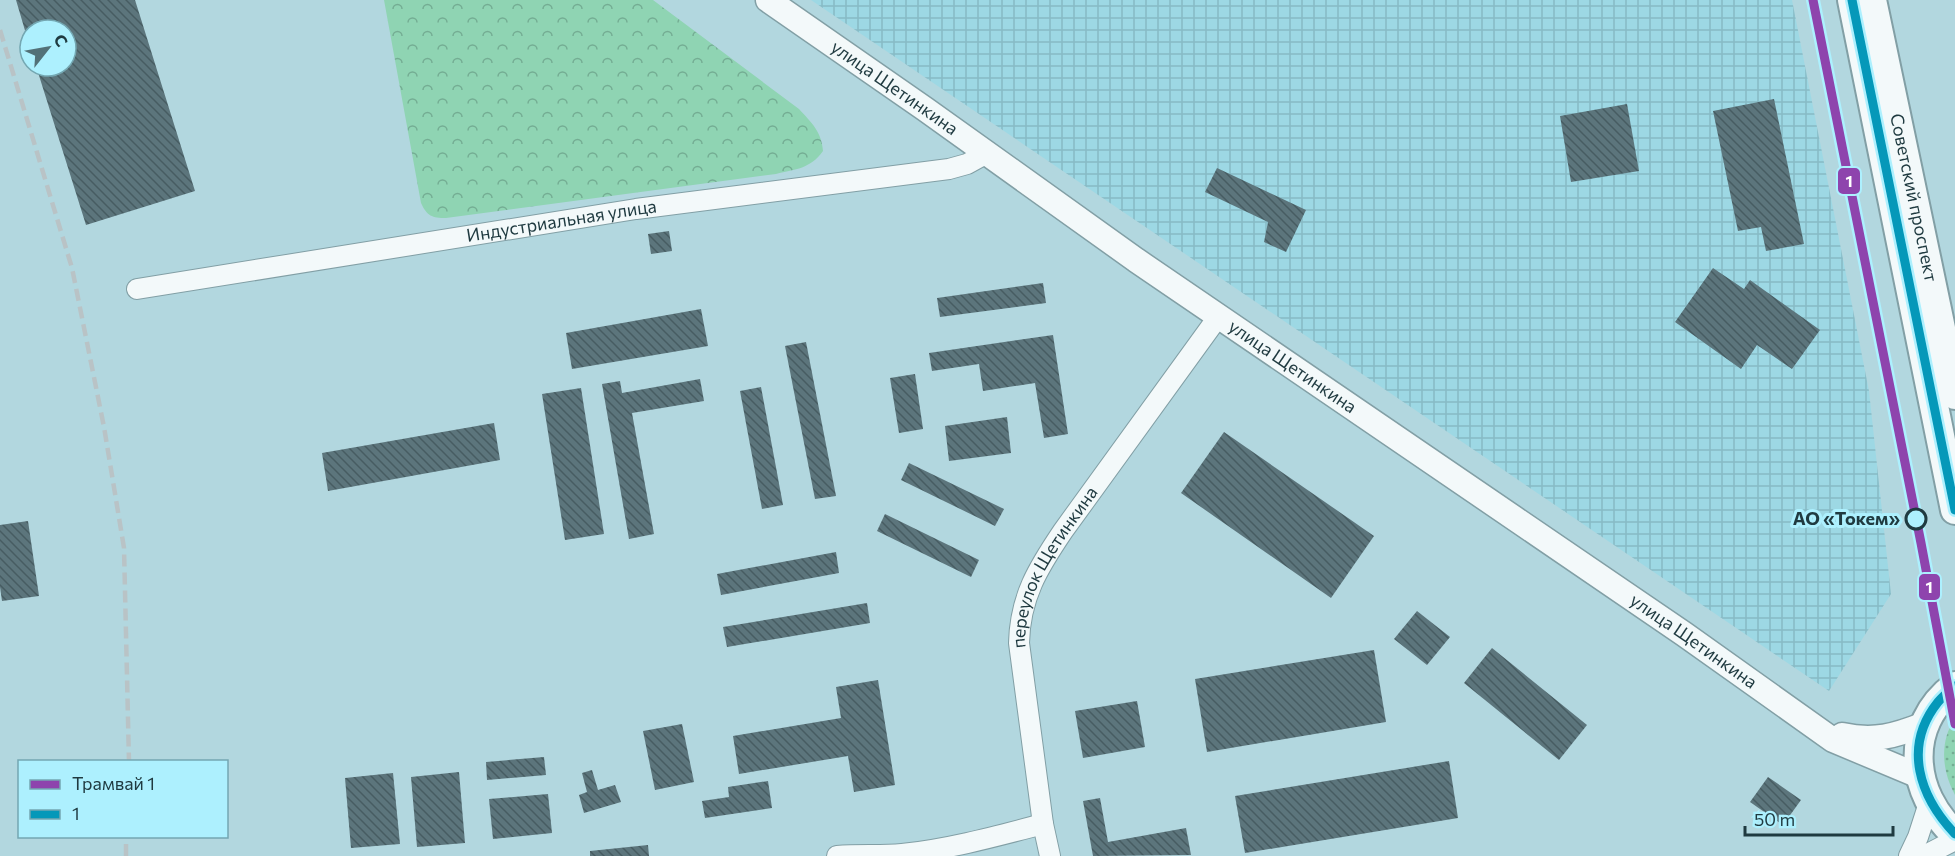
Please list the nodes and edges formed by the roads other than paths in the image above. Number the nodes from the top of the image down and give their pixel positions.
1 (768, 0) edge
2 (1851, 0) edge
3 (1872, 0) edge
4 (987, 153) junction
5 (137, 289) dead end
6 (1218, 317) junction
7 (1955, 395) edge
8 (1955, 510) edge
9 (1955, 686) edge
10 (1925, 724) junction
11 (1819, 730) junction
12 (1919, 776) junction
13 (1929, 803) junction
14 (1043, 824) junction
15 (1955, 834) edge
16 (1955, 840) edge
17 (837, 856) edge
18 (1050, 856) edge
19 (1909, 856) edge
20 (1924, 856) edge

1 - 4 street, улица Щетинкина
2 - 8 main road, Советский проспект
3 - 7 main road, Советский проспект
4 - 5 street, Индустриальная улица
4 - 6 street, улица Щетинкина
6 - 11 street, улица Щетинкина
6 - 14 street, переулок Щетинкина
9 - 10 main road
10 - 11 street
10 - 12 main road
11 - 12 street, улица Щетинкина
12 - 13 main road
13 - 15 main road
13 - 19 street
14 - 17 street
14 - 18 street, переулок Щетинкина
16 - 20 street

